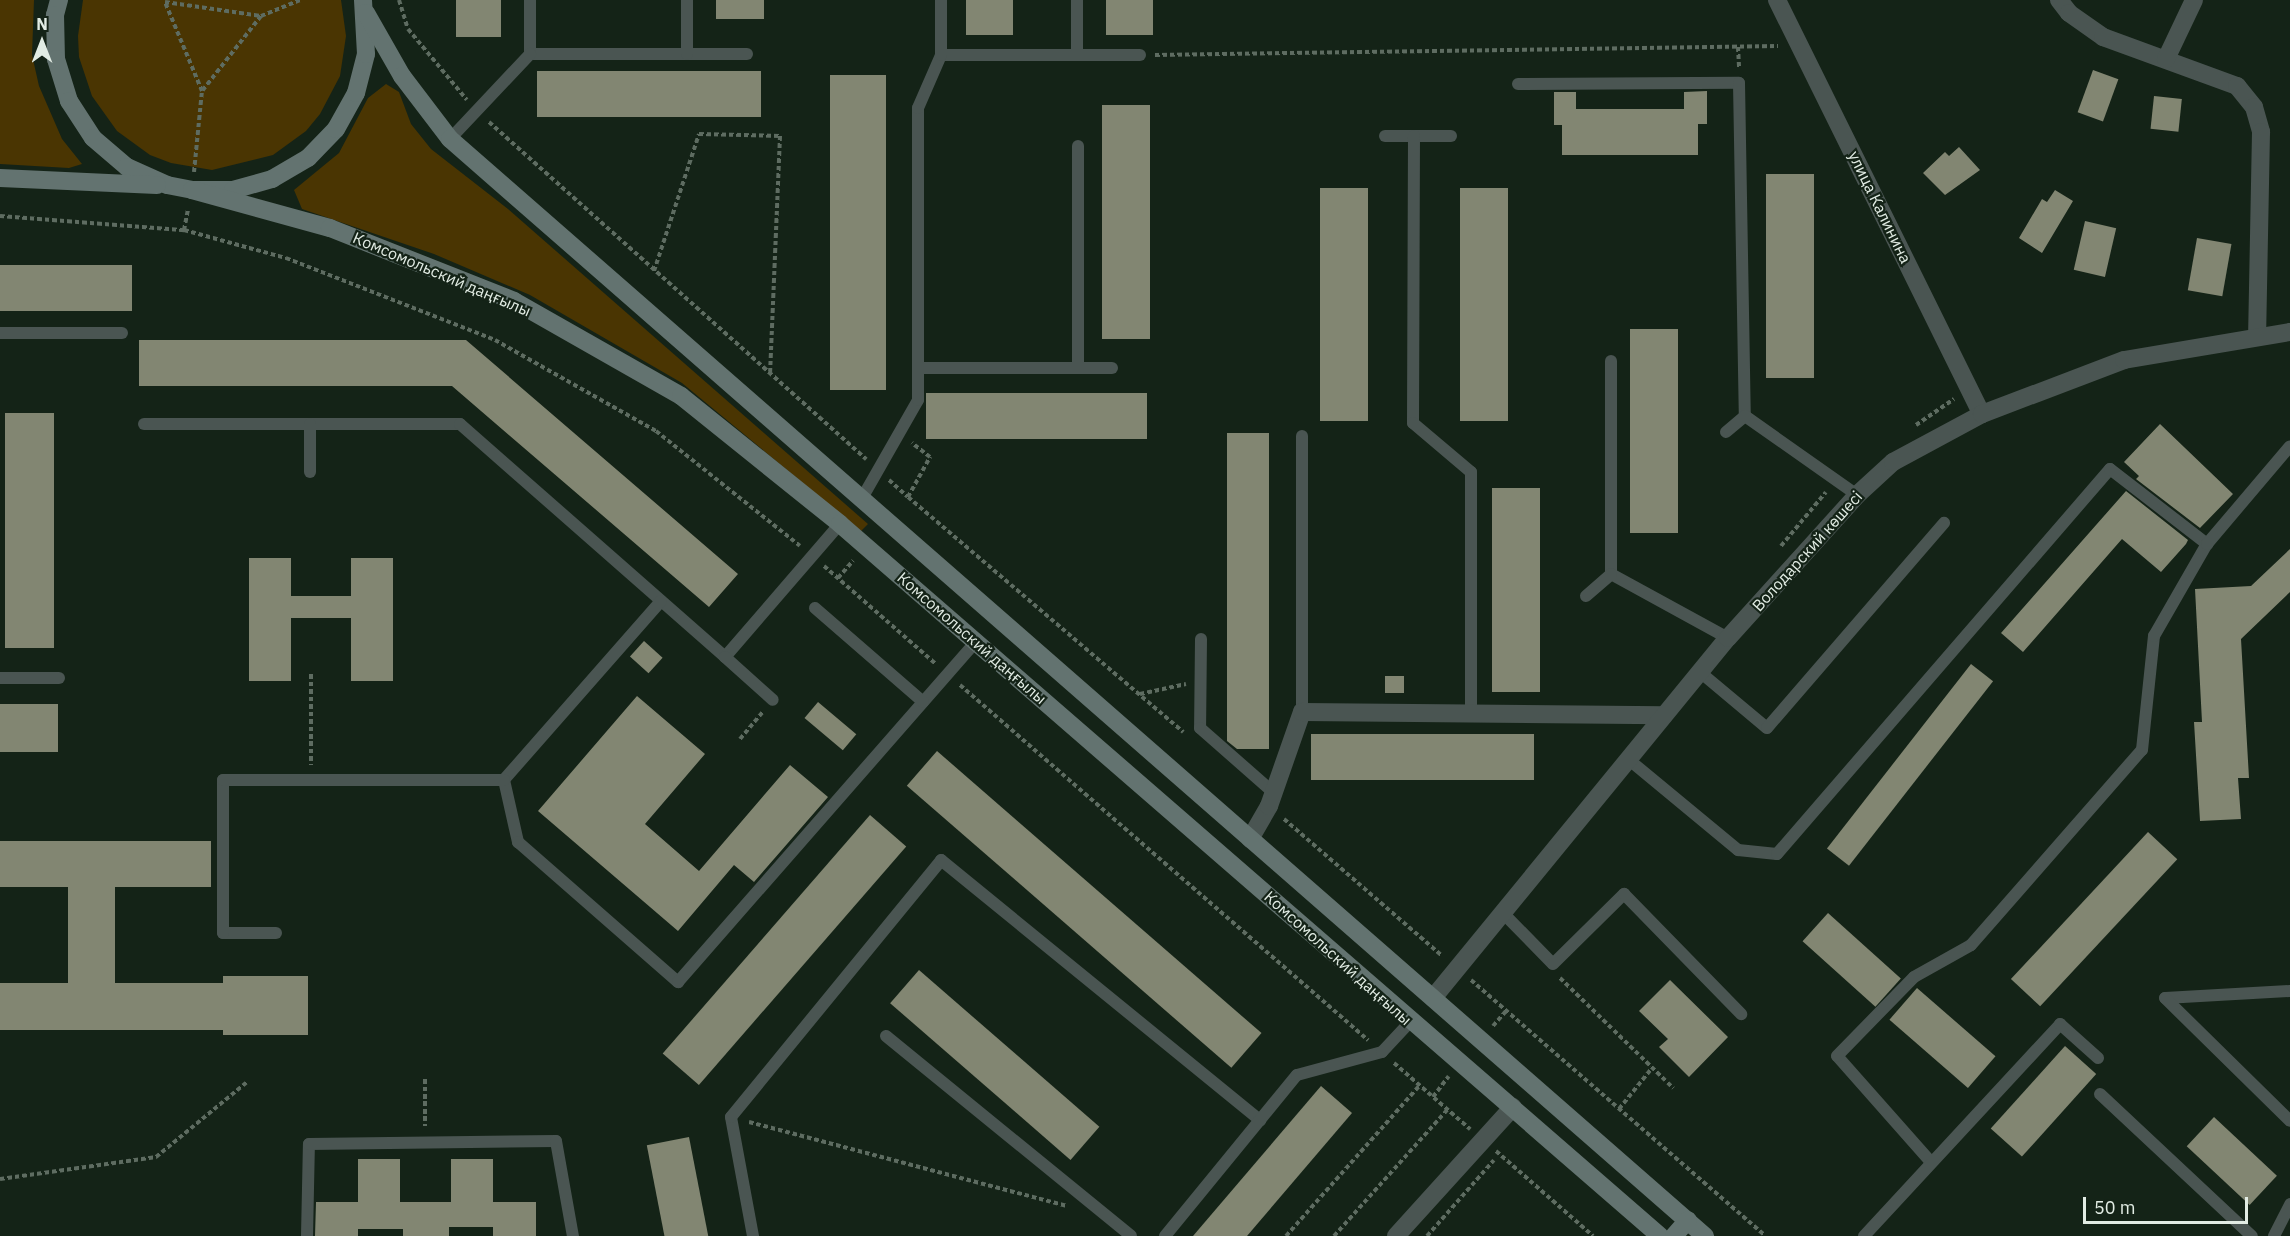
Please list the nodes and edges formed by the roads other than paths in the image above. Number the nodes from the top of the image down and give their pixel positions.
1 (59, 0) edge
2 (530, 0) edge
3 (687, 0) edge
4 (941, 0) edge
5 (1077, 0) edge
6 (1777, 0) edge
7 (2059, 0) edge
8 (2194, 0) edge
9 (364, 6) edge
10 (530, 54) junction
11 (687, 54) junction
12 (747, 54) dead end
13 (941, 55) junction
14 (1077, 55) junction
15 (1140, 55) road end
16 (2166, 59) junction
17 (1518, 84) dead end
18 (1385, 136) dead end
19 (1414, 136) junction
20 (1451, 136) dead end
21 (450, 139) junction
22 (1078, 146) dead end
23 (0, 178) edge
24 (167, 185) junction
25 (192, 190) junction
26 (2290, 332) edge
27 (0, 333) edge
28 (122, 333) dead end
29 (2257, 335) junction
30 (1611, 361) dead end
31 (918, 368) junction
32 (1078, 368) junction
33 (1112, 368) dead end
34 (1982, 414) junction
35 (1745, 416) junction
36 (144, 424) dead end
37 (310, 424) junction
38 (1726, 432) dead end
39 (1302, 436) dead end
40 (2290, 446) edge
41 (310, 472) dead end
42 (1857, 495) junction
43 (861, 500) junction
44 (1944, 523) dead end
45 (840, 524) junction
46 (2207, 544) junction
47 (1611, 573) junction
48 (1586, 596) dead end
49 (661, 601) junction
50 (815, 608) dead end
51 (1728, 638) junction
52 (1201, 639) dead end
53 (976, 642) junction
54 (724, 657) junction
55 (1700, 672) junction
56 (0, 678) edge
57 (59, 678) dead end
58 (773, 700) road end
59 (923, 702) junction
60 (1471, 711) junction
61 (1302, 712) junction
62 (1665, 715) junction
63 (1628, 759) junction
64 (504, 780) junction
65 (1272, 800) junction
66 (1250, 839) junction
67 (1231, 862) junction
68 (1503, 913) junction
69 (276, 933) dead end
70 (2290, 991) edge
71 (1433, 998) junction
72 (1741, 1014) dead end
73 (1410, 1022) junction
74 (886, 1036) dead end
75 (2098, 1058) dead end
76 (2100, 1094) dead end
77 (1513, 1107) junction
78 (1260, 1120) junction
79 (2290, 1121) edge
80 (1930, 1161) junction
81 (2290, 1204) edge
82 (1688, 1220) junction
83 (2287, 1220) edge
84 (307, 1236) edge
85 (573, 1236) edge
86 (753, 1236) edge
87 (1131, 1236) edge
88 (1165, 1236) edge
89 (1396, 1236) edge
90 (1660, 1236) edge
91 (1674, 1236) edge
92 (1706, 1236) edge
93 (1864, 1236) edge
94 (2252, 1236) edge
95 (2274, 1236) edge

1 - 24 street
2 - 10 lane
3 - 11 lane
4 - 13 lane
5 - 14 lane
6 - 34 street, улица Калинина
7 - 16 street
8 - 16 street
9 - 21 street, Комсомольский даңғылы
9 - 25 street
10 - 11 lane
10 - 21 lane
11 - 12 lane
13 - 14 lane
13 - 31 lane
14 - 15 lane
16 - 29 street
17 - 35 lane
18 - 19 lane
19 - 20 lane
19 - 60 lane
21 - 43 street, Комсомольский даңғылы
22 - 32 lane
23 - 24 street
24 - 25 street
25 - 45 street, Комсомольский даңғылы
26 - 29 street, Володарский көшесі
27 - 28 lane
29 - 34 street, Володарский көшесі
30 - 47 lane
31 - 32 lane
31 - 43 lane
32 - 33 lane
34 - 42 street, Володарский көшесі
35 - 38 lane
35 - 42 lane
36 - 37 lane
37 - 41 lane
37 - 49 lane
39 - 61 lane
40 - 46 lane
42 - 51 street, Володарский көшесі
43 - 66 street, Комсомольский даңғылы
44 - 55 lane
45 - 53 street, Комсомольский даңғылы
45 - 54 lane
46 - 63 lane
46 - 80 lane
47 - 48 lane
47 - 51 lane
49 - 54 lane
49 - 64 lane
50 - 59 lane
51 - 55 street, Володарский көшесі
52 - 65 lane
53 - 59 lane
53 - 67 street, Комсомольский даңғылы
54 - 58 lane
55 - 62 street, Володарский көшесі
56 - 57 lane
59 - 64 lane
60 - 61 street
60 - 62 street
61 - 65 street
62 - 63 street, Володарский көшесі
63 - 68 street, Володарский көшесі
64 - 69 lane
65 - 66 street
66 - 67 street
66 - 71 street, Комсомольский даңғылы
67 - 73 street, Комсомольский даңғылы
68 - 71 street, Володарский көшесі
68 - 72 lane
70 - 79 lane
71 - 82 street, Комсомольский даңғылы
73 - 77 street, Комсомольский даңғылы
73 - 78 lane
74 - 87 lane
75 - 80 lane
76 - 94 lane
77 - 89 street
77 - 90 street, Комсомольский даңғылы
78 - 86 lane
78 - 88 lane
80 - 93 lane
81 - 83 lane
82 - 91 street
82 - 92 street, Комсомольский даңғылы
83 - 95 lane
84 - 85 lane

